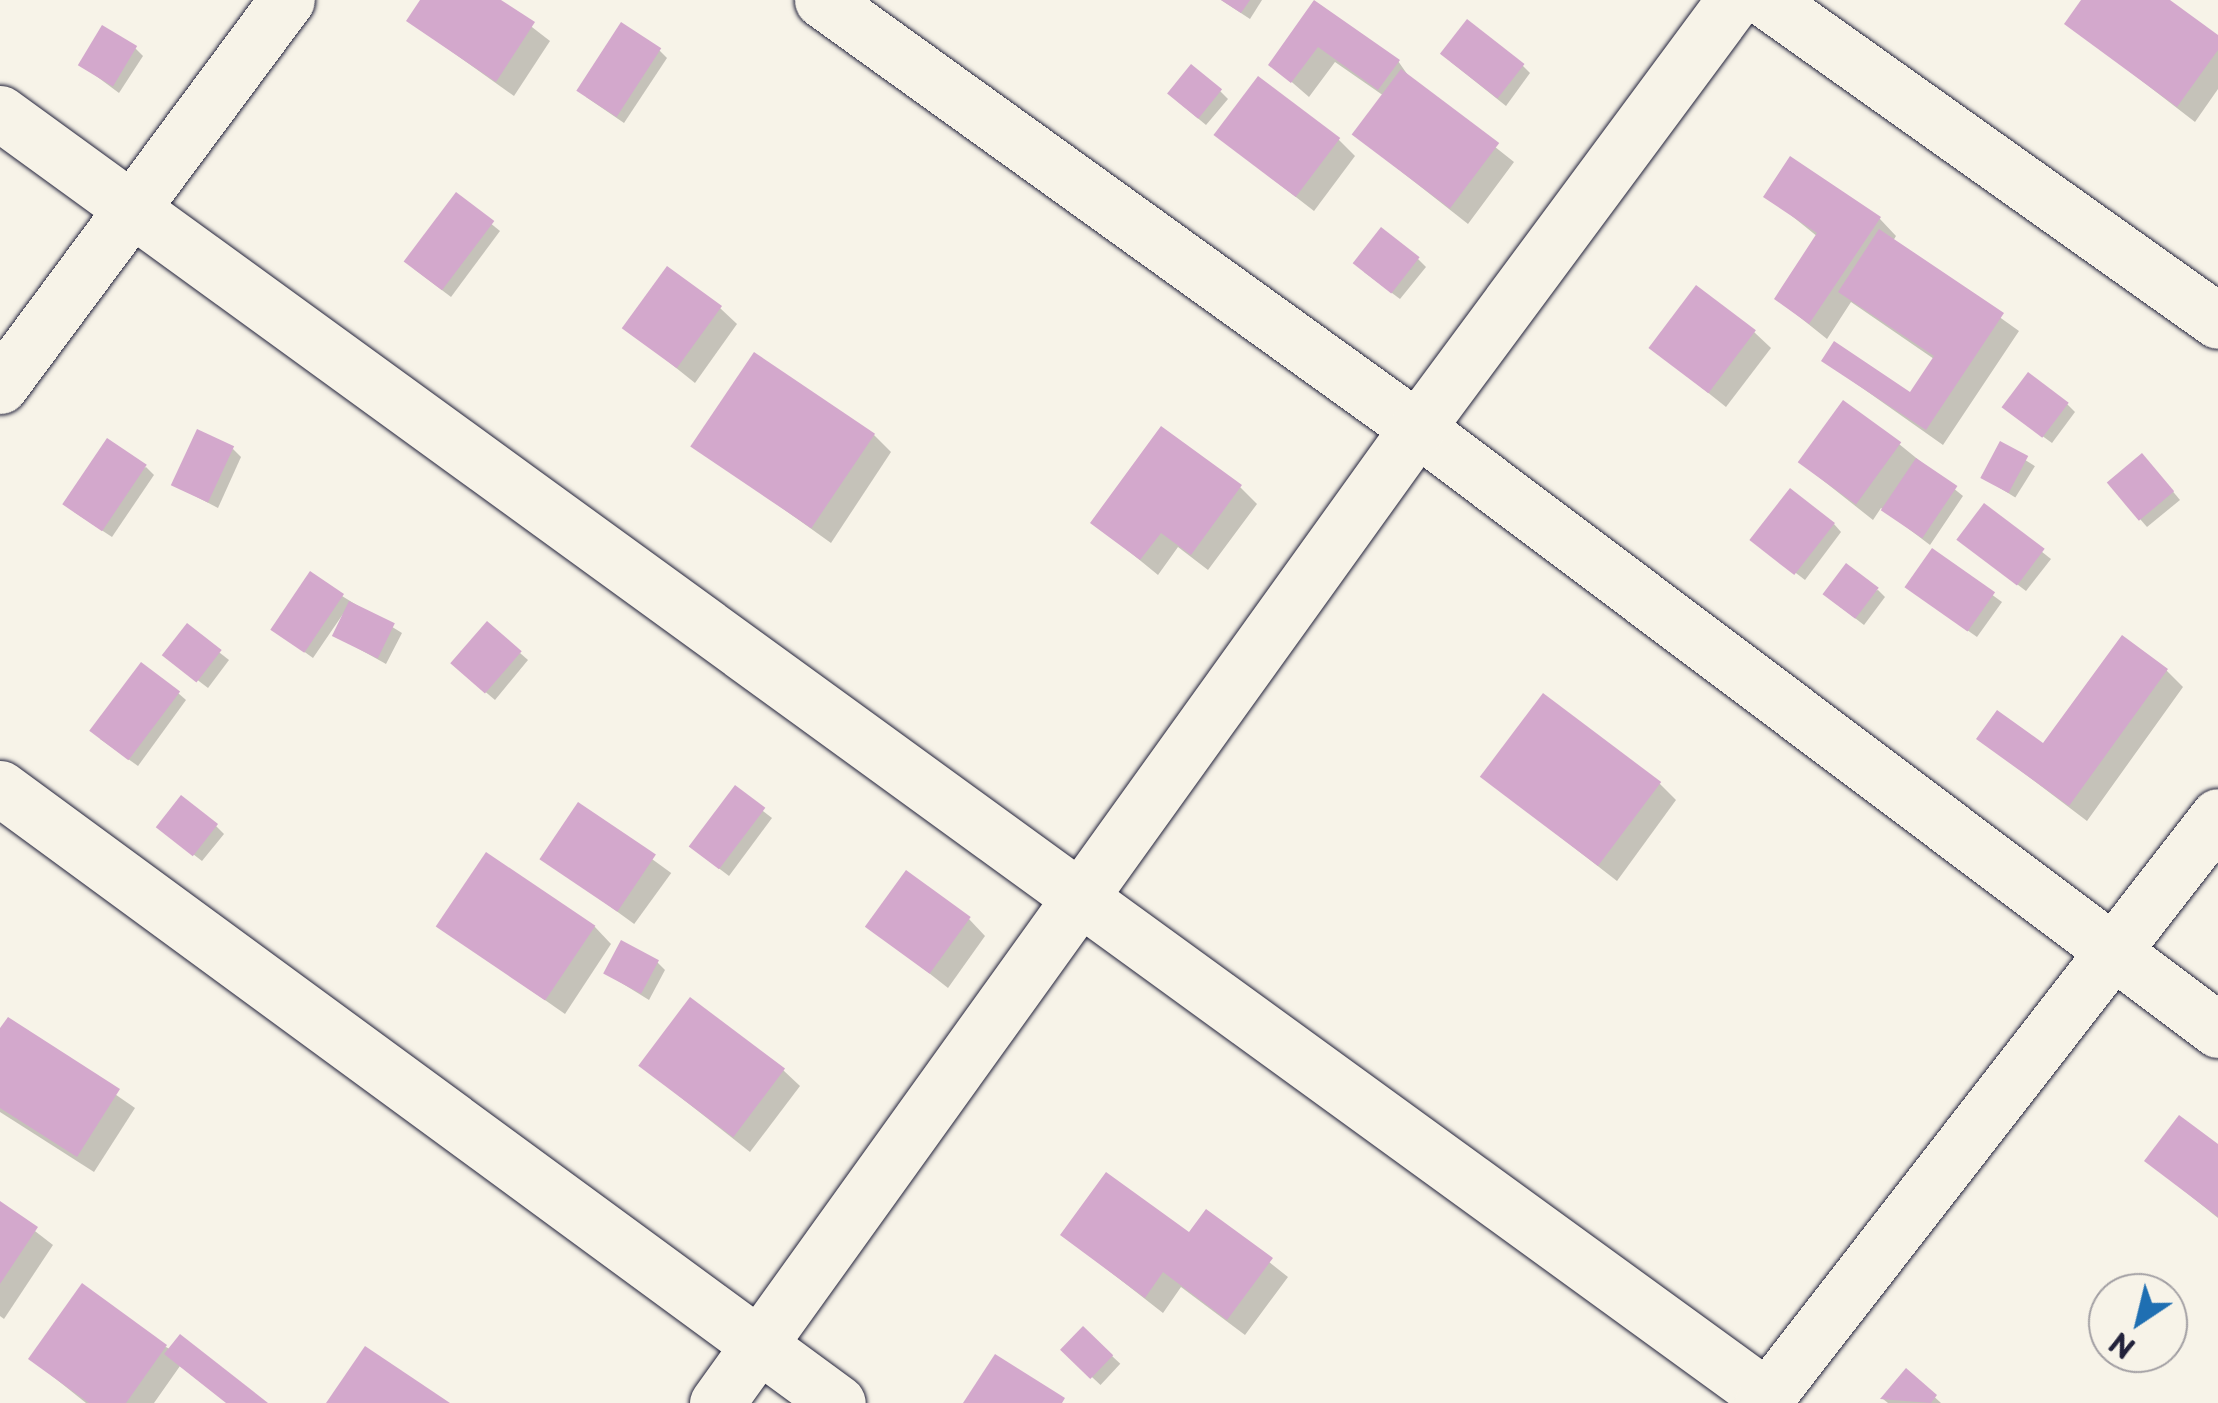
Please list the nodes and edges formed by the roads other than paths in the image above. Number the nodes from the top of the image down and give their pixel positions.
1 (288, 0) edge
2 (822, 0) edge
3 (1734, 0) edge
4 (1766, 0) edge
5 (0, 112) edge
6 (128, 206) junction
7 (2218, 322) edge
8 (0, 386) edge
9 (1417, 428) junction
10 (0, 788) edge
11 (2218, 816) edge
12 (1078, 900) junction
13 (2113, 950) junction
14 (2218, 1030) edge
15 (758, 1345) junction
16 (1765, 1400) edge
17 (716, 1403) edge
18 (838, 1403) edge

1 - 6 street
2 - 9 street
3 - 9 street
4 - 7 street
5 - 6 street
6 - 8 street
6 - 12 street
9 - 12 street
9 - 13 street
10 - 15 street
11 - 13 street
12 - 15 street
12 - 16 street
13 - 14 street
13 - 16 street
15 - 17 street
15 - 18 street

